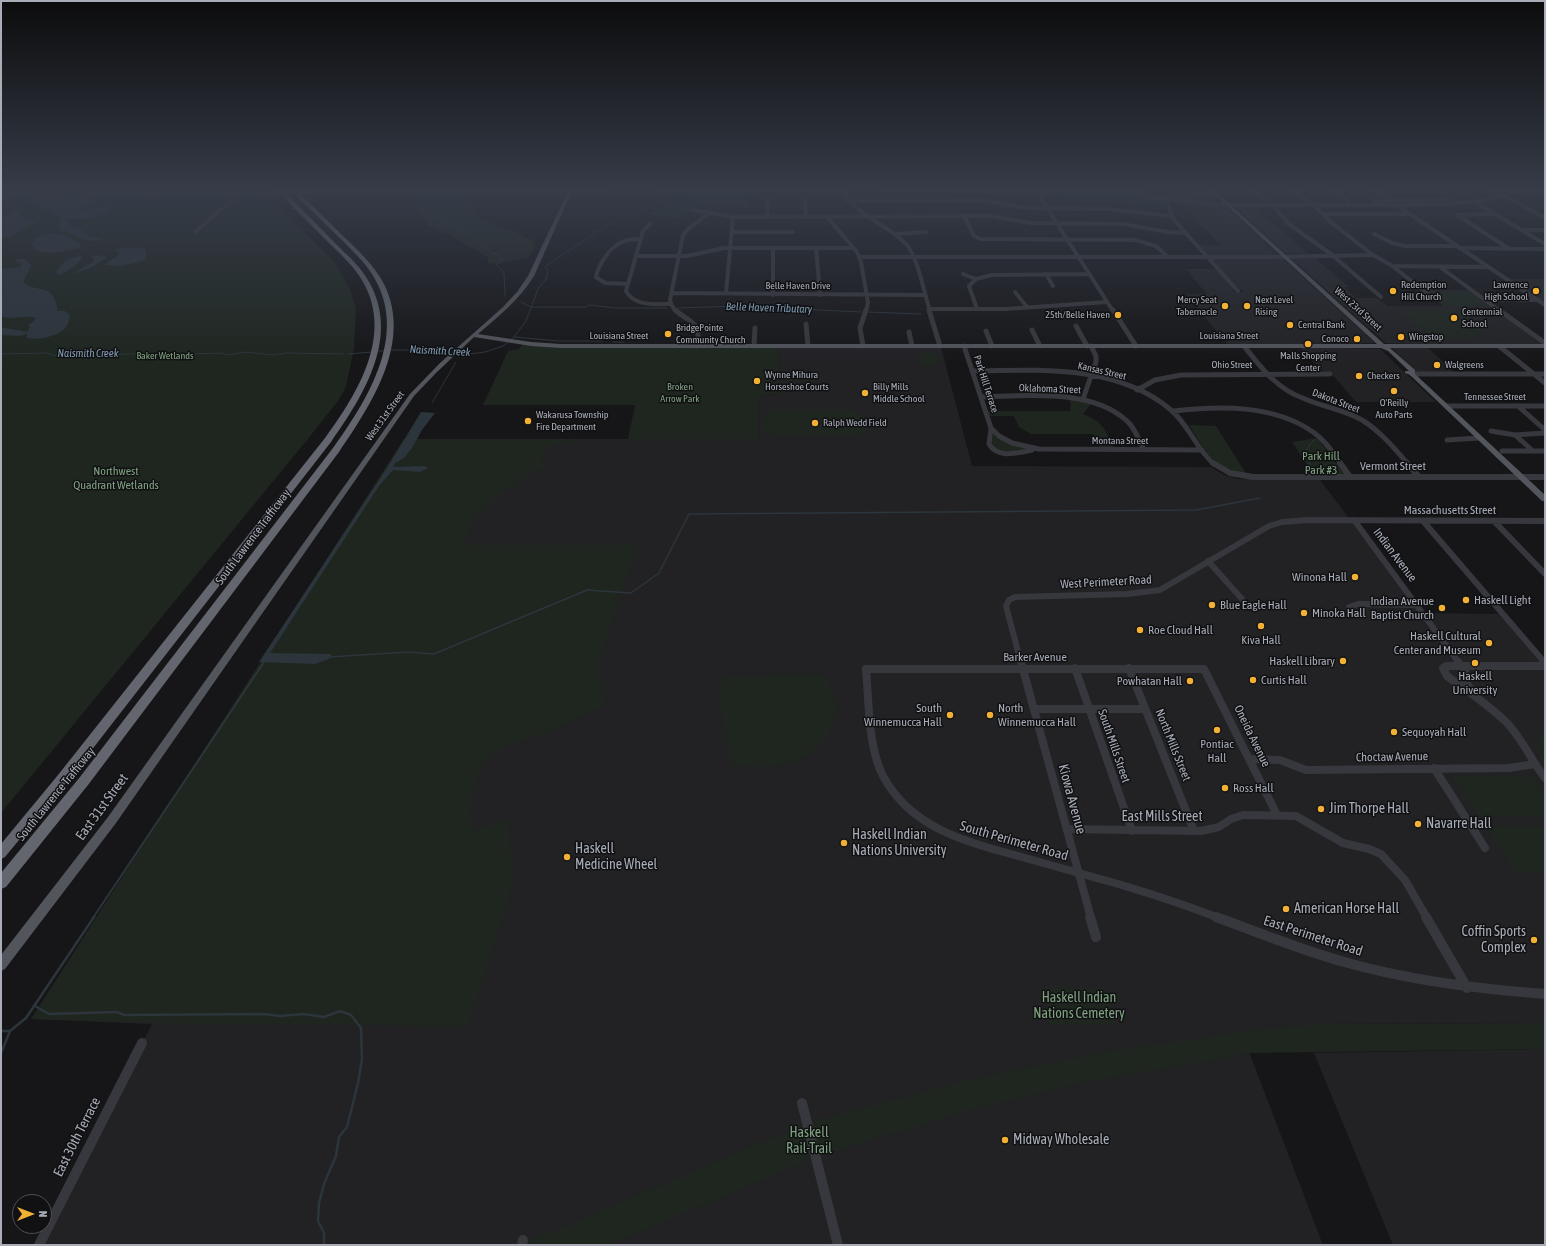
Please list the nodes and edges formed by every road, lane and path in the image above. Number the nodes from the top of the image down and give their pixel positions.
1 (338, 249) edge
2 (353, 249) edge
3 (542, 249) edge
4 (614, 249) edge
5 (638, 249) edge
6 (680, 249) edge
7 (713, 249) edge
8 (730, 249) edge
9 (773, 249) edge
10 (816, 249) edge
11 (854, 249) edge
12 (910, 249) edge
13 (1072, 249) edge
14 (1161, 249) edge
15 (1200, 249) edge
16 (1276, 249) edge
17 (1324, 249) edge
18 (1367, 249) edge
19 (1461, 249) edge
20 (1332, 255) junction
21 (1374, 255) junction
22 (636, 256) junction
23 (679, 256) junction
24 (1284, 256) junction
25 (859, 257) junction
26 (914, 257) junction
27 (1078, 257) junction
28 (1168, 257) junction
29 (1207, 257) junction
30 (1392, 266) junction
31 (1440, 266) junction
32 (1487, 266) junction
33 (963, 274) dead end
34 (1046, 274) junction
35 (1089, 274) junction
36 (976, 279) junction
37 (628, 284) junction
38 (1052, 286) dead end
39 (1238, 291) dead end
40 (1015, 292) dead end
41 (672, 293) junction
42 (726, 293) junction
43 (867, 294) junction
44 (924, 294) junction
45 (773, 295) junction
46 (820, 295) junction
47 (1381, 297) dead end
48 (1432, 297) dead end
49 (1486, 300) junction
50 (1536, 300) junction
51 (1107, 302) junction
52 (671, 304) junction
53 (1545, 305) edge
54 (1027, 307) junction
55 (929, 308) junction
56 (977, 309) junction
57 (806, 324) dead end
58 (1076, 326) dead end
59 (755, 328) dead end
60 (1032, 330) dead end
61 (986, 331) dead end
62 (909, 332) dead end
63 (473, 335) junction
64 (1545, 342) edge
65 (697, 346) junction
66 (754, 346) junction
67 (808, 346) junction
68 (863, 346) junction
69 (912, 346) junction
70 (940, 346) junction
71 (964, 346) junction
72 (992, 346) junction
73 (1040, 346) junction
74 (1089, 346) junction
75 (1136, 346) junction
76 (1244, 346) junction
77 (1383, 346) junction
78 (1499, 346) junction
79 (1545, 346) edge
80 (972, 371) junction
81 (1266, 374) junction
82 (1330, 374) dead end
83 (1412, 374) junction
84 (1534, 374) junction
85 (1545, 374) edge
86 (1091, 375) junction
87 (1545, 383) edge
88 (1137, 390) junction
89 (981, 397) junction
90 (1083, 399) junction
91 (1446, 406) junction
92 (1518, 406) junction
93 (1545, 406) edge
94 (1173, 411) junction
95 (990, 428) junction
96 (1545, 430) edge
97 (1491, 431) dead end
98 (1545, 433) edge
99 (1515, 434) junction
100 (1479, 438) junction
101 (1447, 440) dead end
102 (1017, 445) joint
103 (1039, 449) junction
104 (994, 450) joint
105 (1144, 450) junction
106 (1202, 450) junction
107 (1502, 451) dead end
108 (1533, 451) junction
109 (1545, 451) edge
110 (1350, 477) junction
111 (1420, 477) junction
112 (1522, 477) junction
113 (1545, 477) edge
114 (1545, 499) edge
115 (1354, 520) junction
116 (1423, 521) junction
117 (1494, 521) junction
118 (1545, 521) edge
119 (1208, 561) junction
120 (1545, 574) edge
121 (1242, 599) dead end
122 (1418, 605) junction
123 (1349, 607) dead end
124 (223, 664) joint
125 (1545, 665) edge
126 (1461, 666) junction
127 (1075, 668) junction
128 (1129, 668) junction
129 (866, 669) joint
130 (1023, 669) junction
131 (1204, 669) joint
132 (1482, 702) junction
133 (1034, 709) junction
134 (1089, 709) junction
135 (1146, 709) junction
136 (1250, 759) junction
137 (1535, 764) junction
138 (1434, 768) junction
139 (1545, 778) edge
140 (1277, 815) junction
141 (1067, 830) junction
142 (1132, 831) junction
143 (1194, 831) junction
144 (1485, 848) dead end
145 (1, 853) edge
146 (1079, 873) junction
147 (1, 883) edge
148 (1096, 937) dead end
149 (1, 965) edge
150 (1467, 988) junction
151 (1545, 994) edge
152 (142, 1043) dead end
153 (802, 1103) dead end
154 (39, 1245) edge
155 (838, 1245) edge

1 - 145 highway, South Lawrence Trafficway
2 - 147 highway, South Lawrence Trafficway
3 - 63 main road, West 31st Street
4 - 37 street
5 - 22 street
6 - 23 street
7 - 23 street
8 - 42 street
9 - 45 street
10 - 46 street
11 - 25 street
12 - 26 street
13 - 27 street
14 - 28 street
15 - 29 street
16 - 24 main road, West 23rd Street
17 - 20 street
18 - 21 street
19 - 32 street
20 - 21 street
20 - 24 street
20 - 47 street
21 - 30 street
22 - 23 street
22 - 37 street
23 - 41 street
24 - 29 street
24 - 77 main road, West 23rd Street
25 - 26 street
25 - 43 street
26 - 27 street
26 - 44 street
27 - 28 street
27 - 35 street
28 - 29 street
29 - 39 street
30 - 31 street
30 - 48 street
31 - 32 street
31 - 49 street
32 - 50 street
33 - 36 street
34 - 35 street
34 - 36 street
34 - 38 street
35 - 51 street
36 - 56 street
37 - 52 street
40 - 54 street
41 - 42 street, Belle Haven Drive
41 - 52 street
42 - 45 street, Belle Haven Drive
43 - 44 street, Belle Haven Drive
43 - 46 street, Belle Haven Drive
43 - 68 street
44 - 55 street
45 - 46 street, Belle Haven Drive
49 - 50 street
49 - 64 street
50 - 53 street
51 - 54 street
51 - 75 street
52 - 65 street
54 - 56 street
55 - 56 street
55 - 70 street
57 - 67 street
58 - 74 street
59 - 66 street
60 - 73 street
61 - 72 street
62 - 69 street
63 - 65 main road, Louisiana Street
63 - 124 main road, West 31st Street
65 - 66 main road, Louisiana Street
66 - 67 main road, Louisiana Street
67 - 68 main road, Louisiana Street
68 - 69 main road, Louisiana Street
69 - 70 main road, Louisiana Street
70 - 71 main road, Louisiana Street
71 - 72 main road, Louisiana Street
71 - 80 street, Park Hill Terrace
72 - 73 main road, Louisiana Street
73 - 74 main road, Louisiana Street
74 - 75 main road, Louisiana Street
74 - 86 street
75 - 76 main road, Louisiana Street
76 - 77 main road, Louisiana Street
76 - 81 street, Dakota Street
77 - 78 main road, Louisiana Street
77 - 83 main road, West 23rd Street
78 - 79 main road, Louisiana Street
78 - 84 street
80 - 86 street, Kansas Street
80 - 89 street, Park Hill Terrace
81 - 82 street, Ohio Street
81 - 88 street, Ohio Street
81 - 111 street, Dakota Street
83 - 84 street
83 - 91 main road, West 23rd Street
84 - 85 street
84 - 87 street
86 - 88 street, Kansas Street
86 - 90 street
88 - 94 street, Kansas Street
89 - 90 street, Oklahoma Street
89 - 95 street, Park Hill Terrace
90 - 105 street, Oklahoma Street
91 - 92 street, Tennessee Street
91 - 100 main road, West 23rd Street
92 - 93 street, Tennessee Street
92 - 96 street
94 - 106 street, Kansas Street
94 - 110 street
95 - 102 street, Park Hill Terrace
95 - 104 street, Park Hill Terrace
97 - 99 street
98 - 99 street
99 - 108 street
100 - 101 street
100 - 112 main road, West 23rd Street
102 - 103 street, Montana Street
103 - 104 street, Montana Street
103 - 105 street, Montana Street
105 - 106 street, Montana Street
106 - 110 street, Vermont Street
107 - 108 street
108 - 109 street
110 - 111 street, Vermont Street
111 - 112 street, Vermont Street
112 - 113 street, Vermont Street
112 - 114 main road, West 23rd Street
115 - 116 street, Massachusetts Street
115 - 119 street, West Perimeter Road
115 - 122 street, Indian Avenue
116 - 117 street, Massachusetts Street
116 - 125 street
117 - 118 street, Massachusetts Street
117 - 120 street
119 - 121 street
119 - 130 street, West Perimeter Road
122 - 123 street
122 - 126 street, Indian Avenue
124 - 149 main road, East 31st Street
125 - 126 street
126 - 132 street, Indian Avenue
126 - 132 street, Indian Avenue
127 - 128 street, Barker Avenue
127 - 130 street, Barker Avenue
127 - 134 street, South Mills Street
128 - 131 street, Barker Avenue
128 - 135 street, North Mills Street
129 - 130 street, Barker Avenue
129 - 146 street, South Perimeter Road
130 - 133 street, Kiowa Avenue
131 - 136 street, Oneida Avenue
132 - 137 street, Indian Avenue
133 - 134 street
133 - 141 street, Kiowa Avenue
134 - 135 street
134 - 142 street, South Mills Street
135 - 143 street, North Mills Street
136 - 138 street, Choctaw Avenue
136 - 140 street, Oneida Avenue
137 - 138 street, Choctaw Avenue
137 - 139 street, Indian Avenue
138 - 144 street
140 - 143 street, East Mills Street
140 - 150 street, East Mills Street
141 - 142 street, East Mills Street
141 - 146 street, Kiowa Avenue
142 - 143 street, East Mills Street
146 - 148 street, Kiowa Avenue
146 - 150 street, East Perimeter Road
150 - 151 street, East Perimeter Road
152 - 154 street, East 30th Terrace
153 - 155 street

